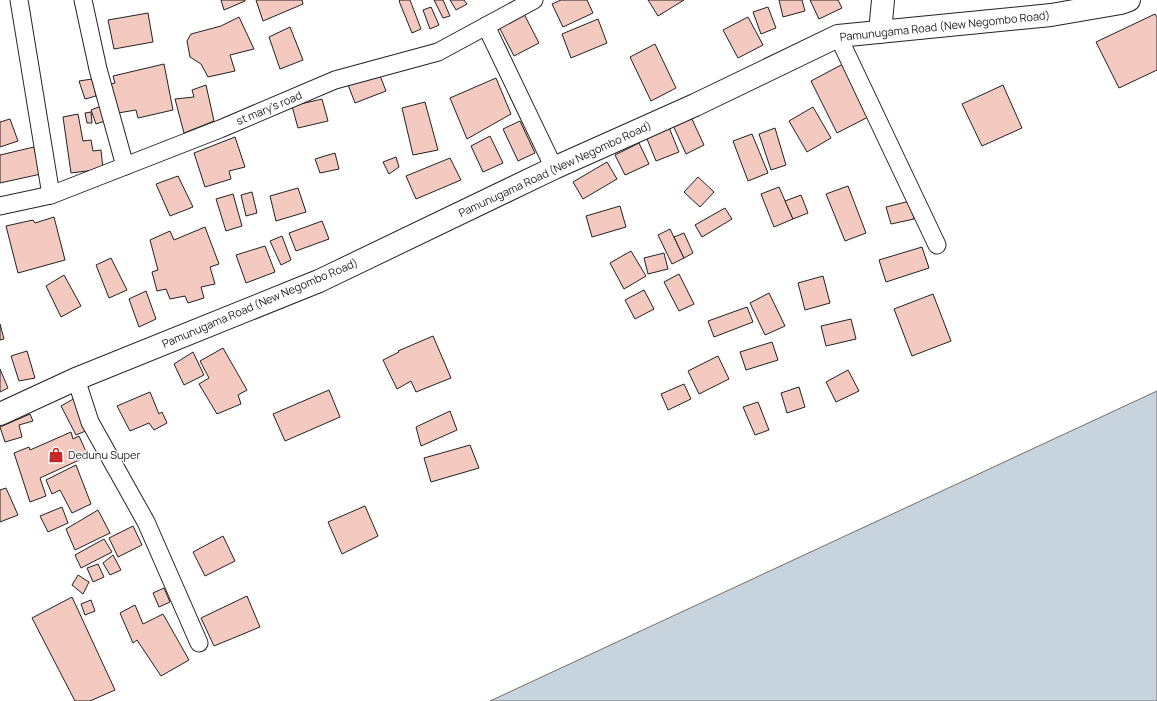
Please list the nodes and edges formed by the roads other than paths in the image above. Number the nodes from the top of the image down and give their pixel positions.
1 (19, 0) edge
2 (82, 0) edge
3 (534, 0) edge
4 (883, 0) edge
5 (1129, 0) edge
6 (486, 26) junction
7 (880, 32) junction
8 (838, 36) junction
9 (125, 166) junction
10 (554, 168) junction
11 (51, 195) junction
12 (0, 206) edge
13 (937, 245) dead end
14 (76, 379) junction
15 (0, 414) edge
16 (199, 643) dead end

1 - 11 street
2 - 9 street
3 - 6 street, st mary's road
4 - 7 main road
5 - 7 main road, Pamunugama Road (New Negombo Road)
6 - 9 street, st mary's road
6 - 10 street
7 - 8 main road, Pamunugama Road (New Negombo Road)
8 - 10 main road, Pamunugama Road (New Negombo Road)
8 - 13 street
9 - 11 street, st mary's road
10 - 14 main road, Pamunugama Road (New Negombo Road)
11 - 12 street, st mary's road
14 - 15 main road, Pamunugama Road (New Negombo Road)
14 - 16 street

